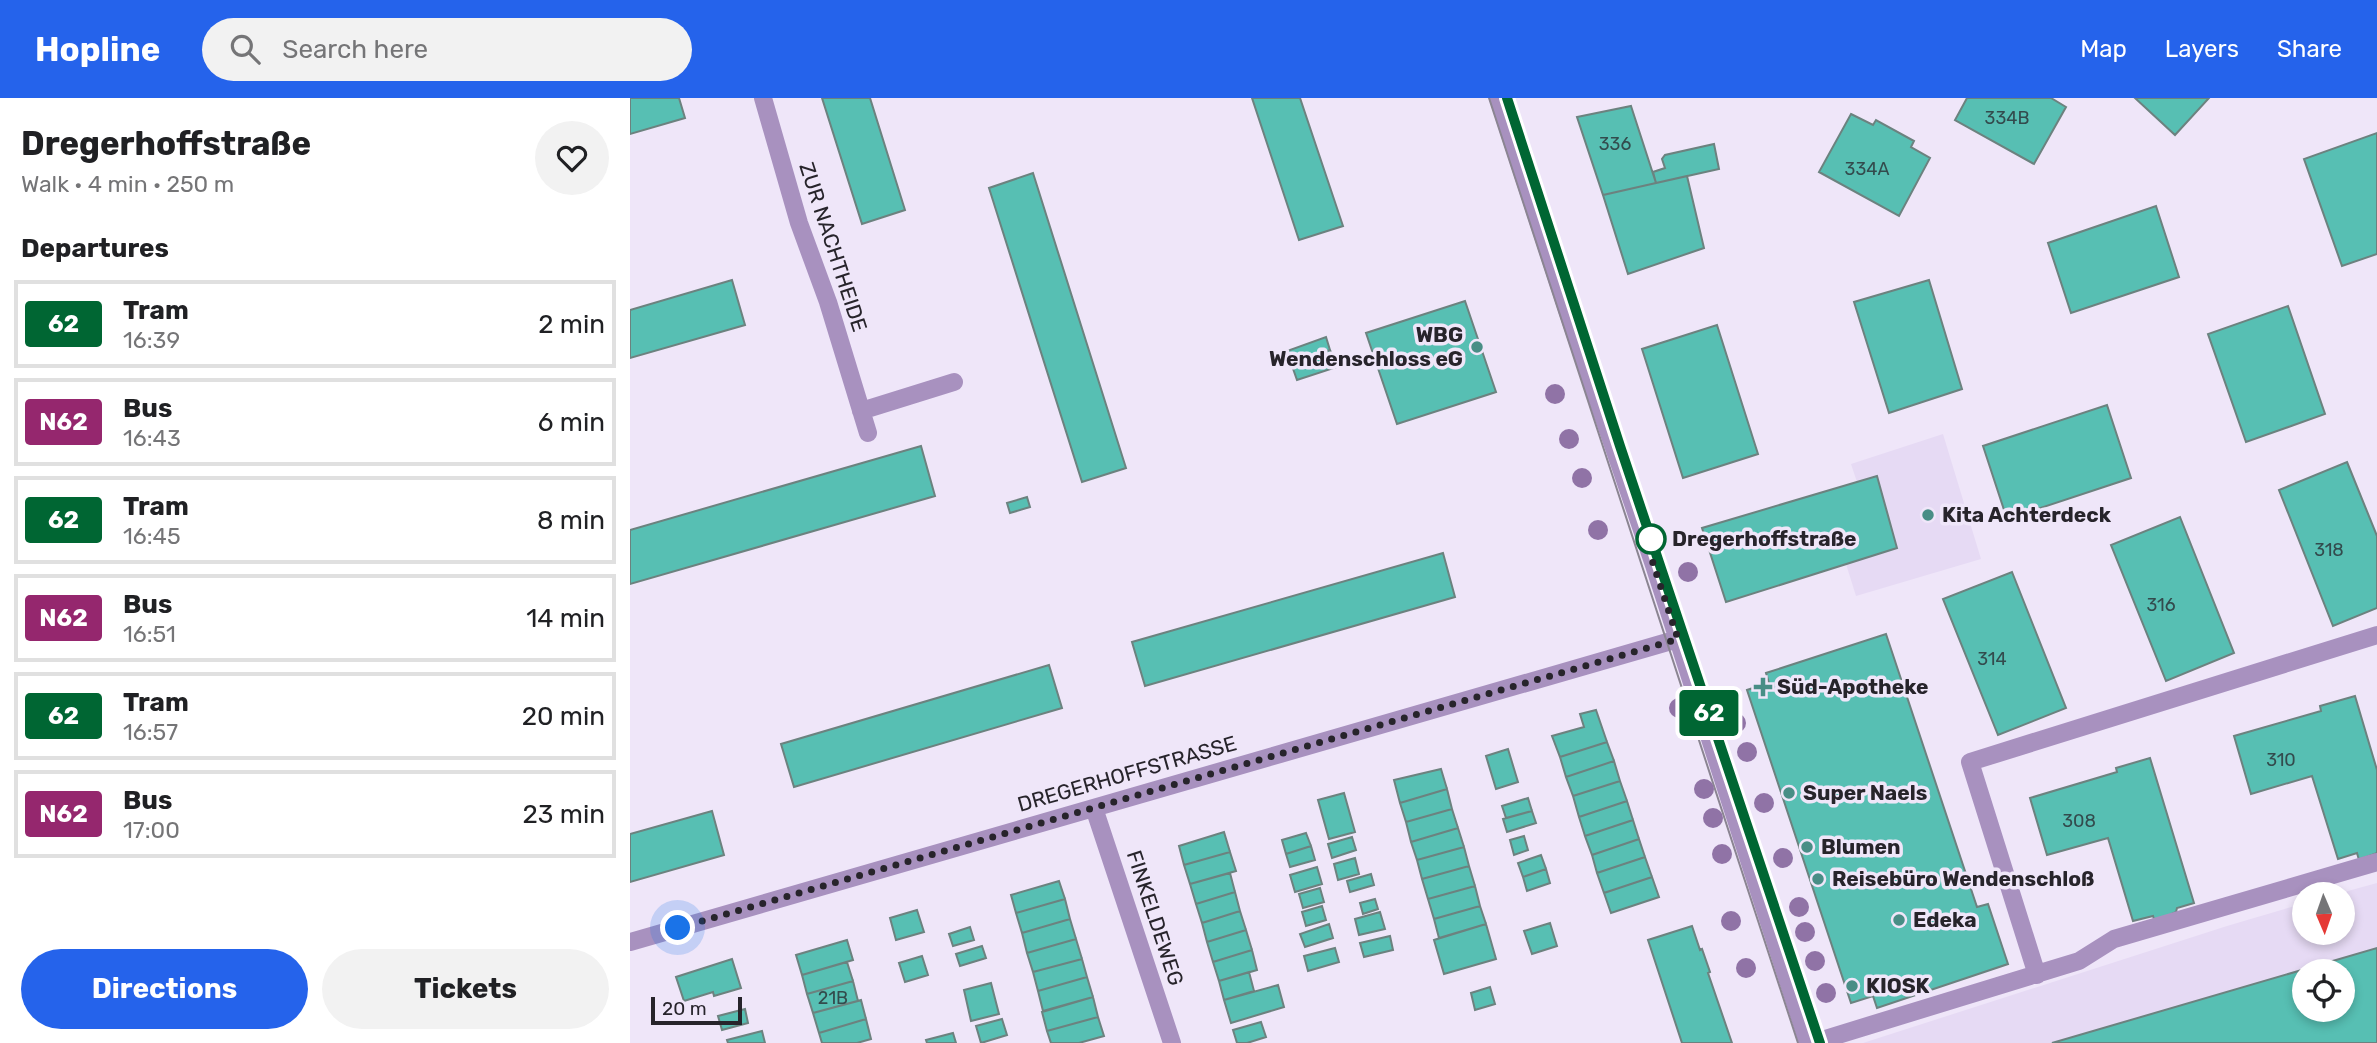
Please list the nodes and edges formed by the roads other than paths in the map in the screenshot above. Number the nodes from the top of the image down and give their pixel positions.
1 (763, 98) edge
2 (1498, 98) edge
3 (954, 382) dead end
4 (861, 411) junction
5 (868, 433) dead end
6 (2377, 635) edge
7 (1678, 639) junction
8 (1094, 808) junction
9 (2377, 862) edge
10 (630, 942) edge
11 (2037, 975) junction
12 (1172, 1043) edge
13 (1810, 1043) edge

1 - 4 street, ZUR NACHTHEIDE
2 - 7 street
3 - 4 street
4 - 5 street, ZUR NACHTHEIDE
6 - 11 street
7 - 8 street, DREGERHOFFSTRASSE
7 - 13 street
8 - 10 street, DREGERHOFFSTRASSE
8 - 12 street, FINKELDEWEG
9 - 11 street
11 - 13 street

